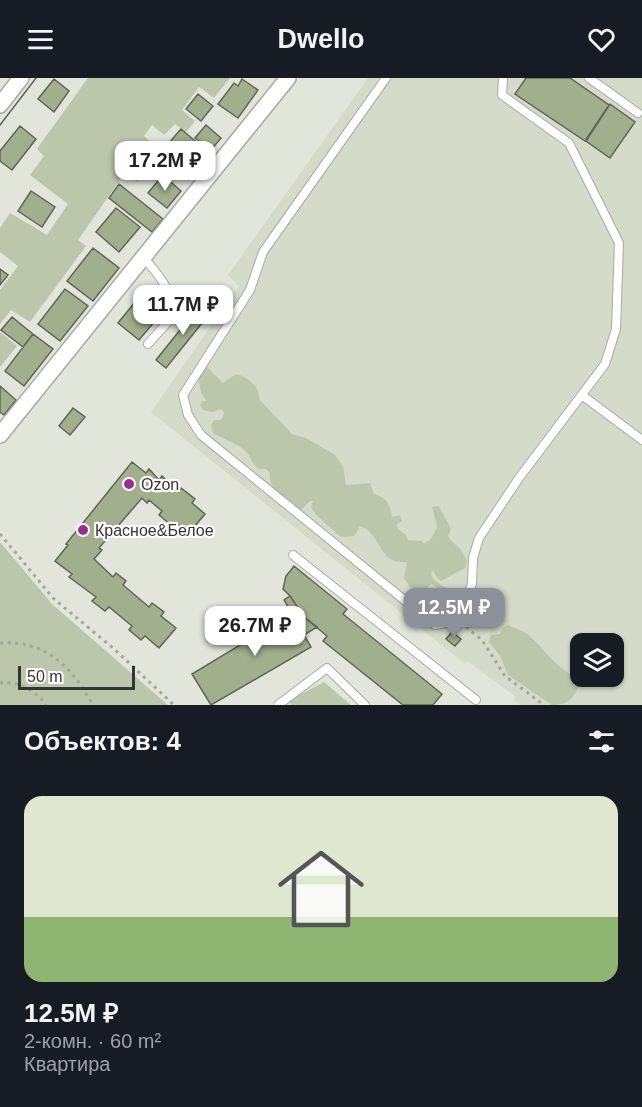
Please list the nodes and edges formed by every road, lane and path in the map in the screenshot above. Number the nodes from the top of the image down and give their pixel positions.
1 (21, 78) edge
2 (288, 78) edge
3 (386, 78) edge
4 (503, 78) edge
5 (589, 78) edge
6 (0, 105) edge
7 (638, 113) dead end
8 (143, 256) junction
9 (148, 344) dead end
10 (583, 396) junction
11 (0, 435) edge
12 (642, 440) edge
13 (0, 534) edge
14 (293, 555) dead end
15 (457, 621) junction
16 (0, 643) edge
17 (0, 683) edge
18 (476, 703) edge
19 (46, 705) edge
20 (93, 705) edge
21 (174, 705) edge
22 (278, 705) edge
23 (365, 705) edge
24 (544, 705) edge

1 - 6 street
2 - 8 street
3 - 15 lane
4 - 10 lane
5 - 7 lane
8 - 9 lane
8 - 11 street
10 - 12 lane
10 - 15 lane
13 - 21 path
14 - 18 lane
15 - 24 path
16 - 20 path
17 - 19 path
22 - 23 lane

